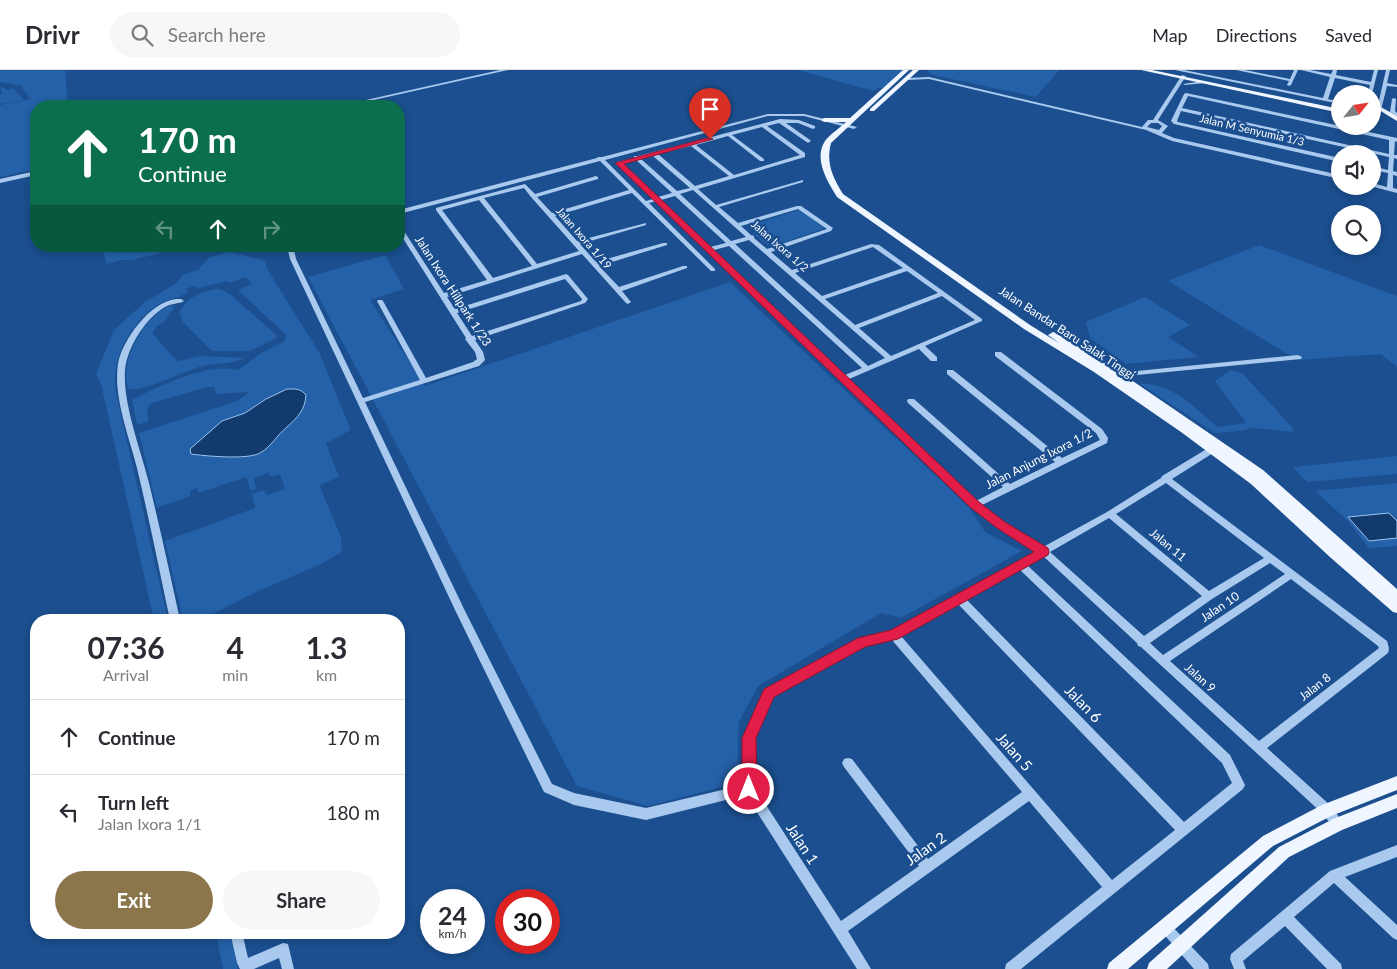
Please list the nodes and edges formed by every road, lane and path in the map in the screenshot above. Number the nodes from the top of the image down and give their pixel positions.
1 (502, 70) edge
2 (506, 70) edge
3 (906, 70) edge
4 (916, 70) edge
5 (1144, 70) edge
6 (1155, 70) edge
7 (1177, 70) edge
8 (1238, 70) edge
9 (1296, 70) edge
10 (1303, 70) edge
11 (1336, 70) edge
12 (1376, 70) edge
13 (1388, 71) edge
14 (495, 72) junction
15 (924, 72) dead end
16 (1254, 72) edge
17 (1397, 73) edge
18 (1334, 76) junction
19 (907, 79) junction
20 (1185, 79) junction
21 (1397, 79) edge
22 (1290, 80) junction
23 (1373, 84) joint
24 (1385, 84) junction
25 (1396, 86) edge
26 (882, 91) junction
27 (891, 93) junction
28 (1285, 95) junction
29 (1383, 97) junction
30 (1395, 99) edge
31 (368, 100) edge
32 (1325, 100) junction
33 (1381, 101) edge
34 (1331, 102) edge
35 (1331, 108) edge
36 (1331, 108) edge
37 (1180, 109) junction
38 (1397, 115) edge
39 (1381, 116) edge
40 (1381, 116) edge
41 (780, 121) junction
42 (822, 121) junction
43 (1155, 121) junction
44 (1397, 121) edge
45 (1162, 123) junction
46 (762, 125) junction
47 (1145, 126) junction
48 (813, 127) dead end
49 (847, 127) junction
50 (1159, 132) junction
51 (728, 134) junction
52 (1394, 139) edge
53 (808, 141) dead end
54 (692, 144) junction
55 (654, 153) junction
56 (1394, 156) edge
57 (636, 158) junction
58 (1331, 158) edge
59 (601, 160) junction
60 (762, 160) dead end
61 (1381, 170) edge
62 (1394, 173) edge
63 (30, 174) edge
64 (1331, 175) edge
65 (734, 177) junction
66 (596, 178) dead end
67 (0, 181) edge
68 (801, 181) dead end
69 (1381, 187) edge
70 (696, 188) junction
71 (1394, 190) edge
72 (632, 191) junction
73 (676, 194) junction
74 (533, 196) junction
75 (481, 198) junction
76 (655, 200) junction
77 (644, 203) junction
78 (717, 206) junction
79 (405, 211) edge
80 (550, 215) junction
81 (644, 224) dead end
82 (739, 225) junction
83 (752, 236) junction
84 (405, 237) edge
85 (576, 243) junction
86 (731, 243) junction
87 (665, 244) dead end
88 (708, 250) junction
89 (768, 251) junction
90 (292, 252) edge
91 (296, 252) edge
92 (583, 252) junction
93 (294, 259) junction
94 (594, 265) junction
95 (536, 266) junction
96 (685, 267) dead end
97 (908, 268) junction
98 (713, 270) dead end
99 (792, 272) junction
100 (491, 280) junction
101 (617, 290) junction
102 (943, 293) junction
103 (442, 296) junction
104 (822, 298) junction
105 (182, 301) dead end
106 (380, 301) dead end
107 (628, 302) dead end
108 (452, 312) junction
109 (855, 327) junction
110 (469, 339) junction
111 (920, 346) junction
112 (998, 354) dead end
113 (1298, 357) dead end
114 (890, 359) junction
115 (934, 359) dead end
116 (867, 368) junction
117 (950, 372) dead end
118 (1114, 377) junction
119 (843, 379) junction
120 (424, 381) junction
121 (361, 401) junction
122 (911, 401) dead end
123 (1216, 447) junction
124 (1062, 463) junction
125 (1165, 478) junction
126 (1010, 488) junction
127 (975, 505) junction
128 (1110, 514) junction
129 (1044, 552) junction
130 (1271, 558) junction
131 (1021, 565) junction
132 (1292, 574) junction
133 (1209, 596) junction
134 (1397, 596) edge
135 (960, 599) junction
136 (1397, 608) edge
137 (174, 614) edge
138 (894, 636) junction
139 (1142, 643) junction
140 (1162, 662) junction
141 (1258, 748) junction
142 (848, 763) dead end
143 (1397, 783) edge
144 (749, 789) junction
145 (1030, 794) junction
146 (1397, 801) edge
147 (1327, 810) junction
148 (1338, 824) junction
149 (1183, 830) junction
150 (1397, 851) edge
151 (927, 868) junction
152 (1334, 875) junction
153 (1111, 888) junction
154 (1285, 917) junction
155 (1166, 927) junction
156 (840, 930) junction
157 (1397, 934) edge
158 (238, 939) edge
159 (1182, 946) junction
160 (288, 969) edge
161 (865, 969) edge
162 (1011, 969) edge
163 (1115, 969) edge
164 (1155, 969) edge
165 (1203, 969) edge
166 (1240, 969) edge
167 (1336, 969) edge

1 - 14 street
2 - 14 street
3 - 26 main road, Jalan Bandar Baru Salak Tinggi
4 - 19 main road, Jalan Bandar Baru Salak Tinggi
5 - 20 main road
6 - 20 main road
7 - 28 street
8 - 16 street
9 - 22 street
10 - 18 street
11 - 18 street
12 - 23 street
13 - 17 street
13 - 24 street
14 - 31 street
15 - 47 street
16 - 22 street
18 - 23 street
18 - 32 street
19 - 27 main road, Jalan Bandar Baru Salak Tinggi
19 - 47 street
20 - 28 main road
20 - 35 main road
20 - 43 street
20 - 45 street
21 - 25 street
22 - 28 street
24 - 25 street
24 - 29 street
26 - 27 main road
26 - 49 main road, Jalan Bandar Baru Salak Tinggi
27 - 49 main road, Jalan Bandar Baru Salak Tinggi
28 - 32 street
28 - 36 main road
29 - 30 street
29 - 33 street
30 - 38 street
32 - 34 street
37 - 52 street
37 - 56 street
37 - 58 street, Jalan M Senyumia 1/3
39 - 44 main road
40 - 44 main road
41 - 46 street
41 - 48 street
41 - 53 street
42 - 49 main road
42 - 49 main road
42 - 59 street
43 - 45 street
43 - 47 street
45 - 50 street
46 - 51 street
46 - 65 street
47 - 50 street
49 - 118 main road, Jalan Bandar Baru Salak Tinggi
49 - 118 main road, Jalan Bandar Baru Salak Tinggi
50 - 64 street
51 - 54 street
51 - 60 street
52 - 56 street
54 - 55 street
54 - 65 street
55 - 57 street
55 - 70 street, Jalan Ixora 1/2
56 - 62 street
57 - 73 street
57 - 76 street, Jalan 9
59 - 72 street
59 - 79 street
61 - 62 street
62 - 71 street
63 - 67 street
65 - 70 street
66 - 74 street
68 - 78 street
69 - 71 street
70 - 73 street
70 - 78 street, Jalan Ixora 1/2
72 - 77 street
72 - 80 street
73 - 76 street
73 - 86 street
74 - 75 street, Jalan Ixora 1/19
74 - 80 street, Jalan Ixora 1/19
75 - 95 street
75 - 100 street
76 - 77 street
76 - 88 street, Jalan 9
77 - 98 street
78 - 82 street, Jalan Ixora 1/2
80 - 85 street, Jalan Ixora 1/19
81 - 85 street
82 - 83 street, Jalan Ixora 1/2
82 - 89 street
83 - 86 street
83 - 89 street, Jalan Ixora 1/2
84 - 103 street, Jalan Ixora Hillpark 1/23
85 - 92 street, Jalan Ixora 1/19
86 - 88 street
86 - 116 street
87 - 94 street
88 - 119 street, Jalan 9
89 - 99 street, Jalan Ixora 1/2
90 - 93 street
91 - 93 street
92 - 94 street, Jalan Ixora 1/19
92 - 95 street
93 - 121 street
94 - 101 street, Jalan Ixora 1/19
95 - 100 street
96 - 101 street
97 - 99 street
97 - 102 street
97 - 104 street
99 - 104 street, Jalan Ixora 1/2
100 - 103 street
101 - 107 street, Jalan Ixora 1/19
102 - 109 street
102 - 111 street
103 - 108 street, Jalan Ixora Hillpark 1/23
104 - 109 street, Jalan Ixora 1/2
105 - 137 street
106 - 120 street
108 - 110 street, Jalan Ixora Hillpark 1/23
108 - 110 street
109 - 114 street, Jalan Ixora 1/2
110 - 120 street, Jalan Ixora Hillpark 1/23
111 - 114 street
111 - 115 street
112 - 124 street, Jalan Anjung Ixora 1/2
113 - 118 street
114 - 116 street
116 - 119 street
117 - 124 street
118 - 123 main road, Jalan Bandar Baru Salak Tinggi
119 - 127 street, Jalan 9
120 - 121 street, Jalan Ixora Hillpark 1/23
121 - 144 street
122 - 126 street
123 - 125 street
123 - 134 main road, Jalan Bandar Baru Salak Tinggi
123 - 136 main road, Jalan Bandar Baru Salak Tinggi
124 - 126 street, Jalan Anjung Ixora 1/2
125 - 128 street
125 - 130 street
126 - 127 street, Jalan Anjung Ixora 1/2
127 - 129 street, Jalan 9
128 - 129 street
128 - 133 street, Jalan 11
129 - 131 street
129 - 139 street, Jalan 9
130 - 132 street
130 - 133 street, Jalan 10
131 - 135 street
131 - 149 street
132 - 140 street, Jalan 10
132 - 141 street, Jalan 8
133 - 139 street, Jalan 10
135 - 138 street
135 - 149 street, Jalan 6
138 - 144 street
138 - 145 street, Jalan 5
139 - 140 street, Jalan 9
140 - 141 street, Jalan 9
141 - 147 street, Jalan 9
142 - 151 street
143 - 147 main road
144 - 156 street, Jalan 1
145 - 151 street, Jalan 2
145 - 153 street, Jalan 5
146 - 148 main road
147 - 148 street, Jalan 9
147 - 155 main road
148 - 159 main road
149 - 153 street
150 - 152 street
151 - 156 street, Jalan 2
152 - 154 street
152 - 157 street
153 - 162 street
154 - 166 street
154 - 167 street
155 - 159 street
155 - 163 main road
156 - 161 street, Jalan 1
158 - 160 street
159 - 164 main road
159 - 165 street

